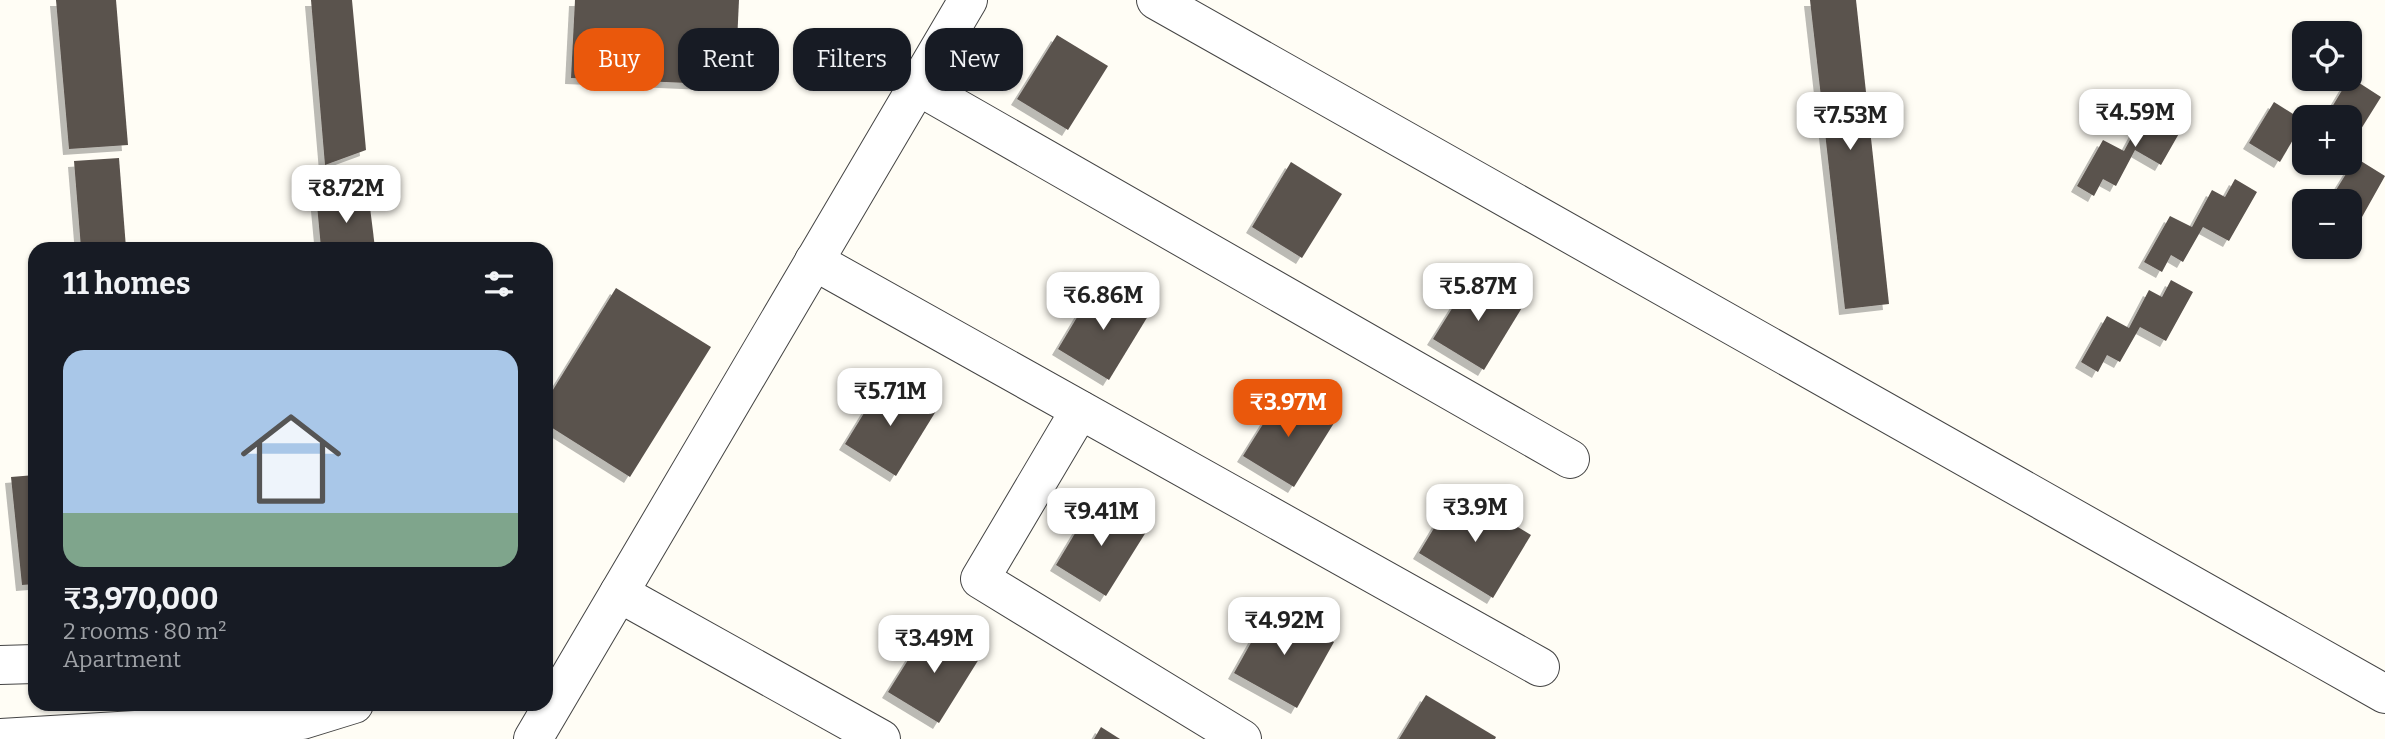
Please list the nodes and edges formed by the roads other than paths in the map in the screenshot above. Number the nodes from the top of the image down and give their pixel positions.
1 (968, 0) edge
2 (1157, 0) edge
3 (918, 86) junction
4 (814, 261) junction
5 (1080, 411) junction
6 (1570, 459) dead end
7 (619, 593) junction
8 (28, 664) edge
9 (0, 665) edge
10 (1540, 667) dead end
11 (554, 689) edge
12 (2385, 694) edge
13 (331, 711) edge
14 (545, 711) edge
15 (0, 738) edge
16 (533, 739) edge
17 (881, 739) edge
18 (1242, 739) edge

1 - 3 street
2 - 12 street
3 - 4 street
3 - 6 street
4 - 5 street
4 - 7 street
5 - 10 street
5 - 18 street
7 - 11 street
7 - 17 street
8 - 9 street
13 - 15 street
14 - 16 street

